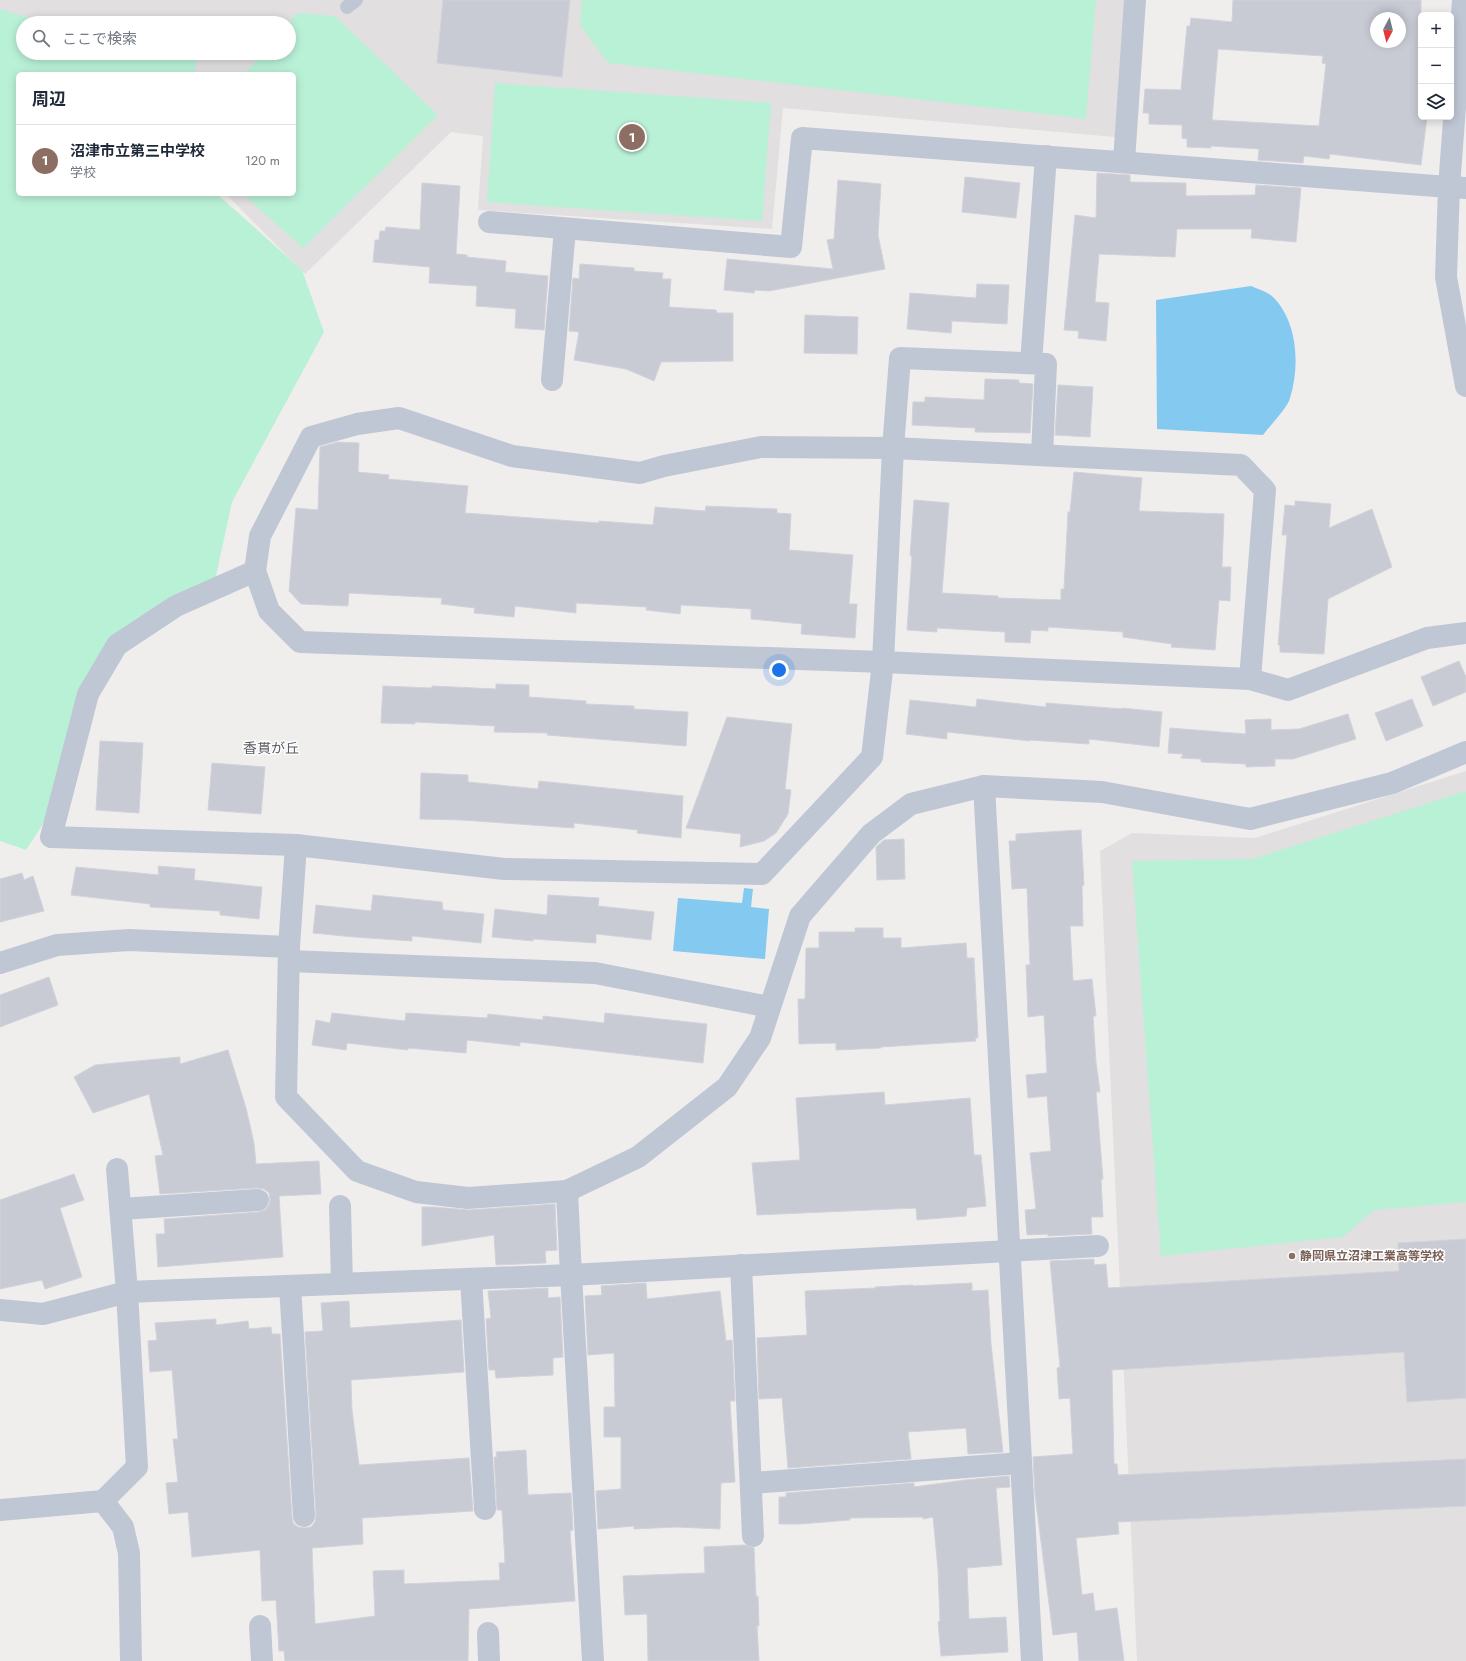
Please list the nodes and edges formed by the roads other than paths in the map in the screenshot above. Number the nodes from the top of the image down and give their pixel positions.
1 (1135, 0) edge
2 (1463, 0) edge
3 (1046, 156) junction
4 (1124, 161) junction
5 (1458, 187) edge
6 (489, 222) dead end
7 (566, 229) junction
8 (1031, 363) junction
9 (552, 380) dead end
10 (1466, 386) edge
11 (893, 448) junction
12 (1042, 455) junction
13 (255, 571) junction
14 (1466, 633) edge
15 (883, 662) junction
16 (1250, 679) junction
17 (1466, 752) edge
18 (984, 786) junction
19 (296, 845) junction
20 (289, 954) junction
21 (0, 963) edge
22 (770, 1007) junction
23 (118, 1169) dead end
24 (567, 1191) junction
25 (258, 1200) dead end
26 (340, 1206) dead end
27 (121, 1209) junction
28 (1098, 1246) dead end
29 (1010, 1250) junction
30 (741, 1265) junction
31 (570, 1275) junction
32 (471, 1279) junction
33 (342, 1284) junction
34 (290, 1286) junction
35 (127, 1292) junction
36 (0, 1310) edge
37 (1021, 1463) junction
38 (750, 1482) junction
39 (102, 1501) junction
40 (485, 1509) dead end
41 (0, 1510) edge
42 (304, 1516) dead end
43 (753, 1536) dead end
44 (260, 1626) dead end
45 (488, 1633) dead end
46 (131, 1661) edge
47 (262, 1661) edge
48 (489, 1661) edge
49 (594, 1661) edge
50 (1032, 1661) edge

1 - 4 street
2 - 5 street
3 - 4 street
3 - 7 street
3 - 8 street
4 - 5 street
5 - 10 street
6 - 7 street
7 - 9 street
8 - 11 street
8 - 12 street
11 - 12 street
11 - 13 street
11 - 15 street
12 - 16 street
13 - 15 street
13 - 19 street
14 - 16 street
15 - 16 street
15 - 19 street
17 - 18 street
18 - 22 street
18 - 29 street
19 - 20 street
20 - 21 street
20 - 22 street
20 - 24 street
22 - 24 street
23 - 27 street
24 - 31 street
25 - 27 street
26 - 33 street
27 - 35 street
28 - 29 street
29 - 30 street
29 - 37 street
30 - 31 street
30 - 38 street
31 - 32 street
31 - 49 street
32 - 33 street
32 - 40 street
33 - 34 street
34 - 35 street
34 - 42 street
35 - 36 street
35 - 39 street
37 - 38 street
37 - 50 street
38 - 43 street
39 - 41 street
39 - 46 street
44 - 47 street
45 - 48 street

